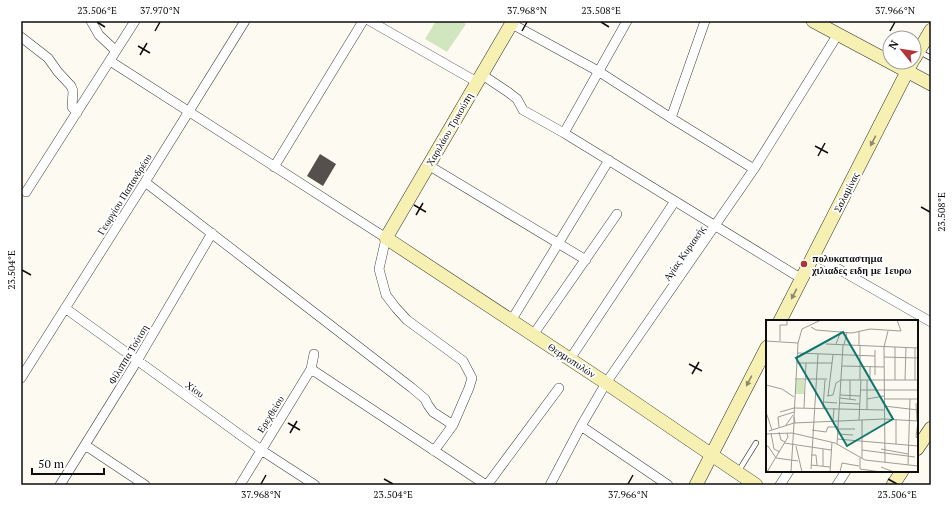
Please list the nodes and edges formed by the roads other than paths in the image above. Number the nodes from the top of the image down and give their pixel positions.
1 (91, 21) edge
2 (135, 21) edge
3 (245, 21) edge
4 (363, 21) edge
5 (370, 21) edge
6 (627, 21) edge
7 (705, 21) edge
8 (813, 21) edge
9 (513, 22) edge
10 (931, 30) edge
11 (838, 34) junction
12 (21, 37) edge
13 (922, 46) edge
14 (882, 50) edge
15 (116, 51) junction
16 (110, 61) junction
17 (908, 70) edge
18 (920, 70) edge
19 (598, 72) junction
20 (479, 78) junction
21 (931, 84) edge
22 (189, 112) junction
23 (77, 113) junction
24 (671, 118) junction
25 (564, 133) junction
26 (608, 160) junction
27 (428, 165) junction
28 (274, 167) junction
29 (754, 169) junction
30 (146, 182) junction
31 (26, 192) dead end
32 (675, 201) junction
33 (617, 214) dead end
34 (716, 227) junction
35 (212, 233) junction
36 (386, 238) junction
37 (558, 243) junction
38 (814, 255) junction
39 (586, 260) junction
40 (802, 279) junction
41 (65, 308) junction
42 (781, 320) edge
43 (511, 321) junction
44 (931, 322) edge
45 (534, 335) junction
46 (766, 348) edge
47 (314, 354) dead end
48 (570, 359) junction
49 (138, 361) junction
50 (310, 369) junction
51 (21, 378) edge
52 (606, 383) junction
53 (559, 388) dead end
54 (453, 425) junction
55 (581, 426) junction
56 (931, 428) edge
57 (756, 443) dead end
58 (86, 445) junction
59 (918, 448) edge
60 (261, 450) junction
61 (434, 451) junction
62 (711, 455) junction
63 (738, 472) junction
64 (788, 472) edge
65 (845, 472) edge
66 (901, 472) edge
67 (60, 485) edge
68 (145, 485) edge
69 (240, 485) edge
70 (315, 485) edge
71 (487, 485) edge
72 (550, 485) edge
73 (668, 485) edge
74 (696, 485) edge
75 (756, 485) edge
76 (780, 485) edge
77 (837, 485) edge
78 (892, 485) edge

1 - 15 street
2 - 15 street
3 - 22 street, Γεωργίου Παπανδρέου
4 - 28 street
5 - 20 street
6 - 19 street
7 - 24 street
8 - 11 street
9 - 19 street
9 - 20 street, Χαριλάου Τρικούπη
10 - 13 street, Σαλαμίνας
11 - 14 street
11 - 29 street, Αγίας Κυριακής
12 - 23 street
15 - 16 street
16 - 22 street
16 - 23 street
17 -> 38 street, Σαλαμίνας
18 - 21 street
19 - 24 street
19 - 25 street
20 - 25 street
20 - 27 street, Χαριλάου Τρικούπη
22 - 28 street
22 - 30 street, Γεωργίου Παπανδρέου
23 - 31 street
24 - 29 street
25 - 26 street
26 - 32 street
26 - 37 street
27 - 36 street, Χαριλάου Τρικούπη
27 - 37 street
28 - 36 street
29 - 34 street, Αγίας Κυριακής
30 - 35 street
30 - 41 street, Γεωργίου Παπανδρέου
32 - 34 street
32 - 48 street
33 - 39 street
34 - 40 street
34 - 52 street, Αγίας Κυριακής
35 - 49 street, Φίλιππα Τούτση
35 - 54 street
36 - 43 street, Θερμοπυλών
36 - 54 street
37 - 39 street
37 - 43 street
38 - 40 street, Σαλαμίνας
38 - 44 street
39 - 45 street
40 -> 42 street, Σαλαμίνας
41 - 49 street, Χίου
41 - 51 street, Γεωργίου Παπανδρέου
43 - 45 street, Θερμοπυλών
45 - 48 street, Θερμοπυλών
46 -> 62 street
47 - 50 street, Ερεχθείου
48 - 52 street, Θερμοπυλών
49 - 58 street, Φίλιππα Τούτση
49 - 60 street, Χίου
50 - 60 street, Ερεχθείου
50 - 61 street
52 - 55 street, Αγίας Κυριακής
52 - 62 street, Θερμοπυλών
53 - 71 street
54 - 61 street
55 - 72 street, Αγίας Κυριακής
55 - 73 street
56 - 59 street
57 - 63 lane
58 - 67 street, Φίλιππα Τούτση
58 - 68 street
60 - 69 street, Ερεχθείου
60 - 70 street, Χίου
61 - 71 street
62 - 63 street, Θερμοπυλών
62 - 74 street
63 - 75 street, Θερμοπυλών
64 - 76 street
65 - 77 street
66 - 78 street

